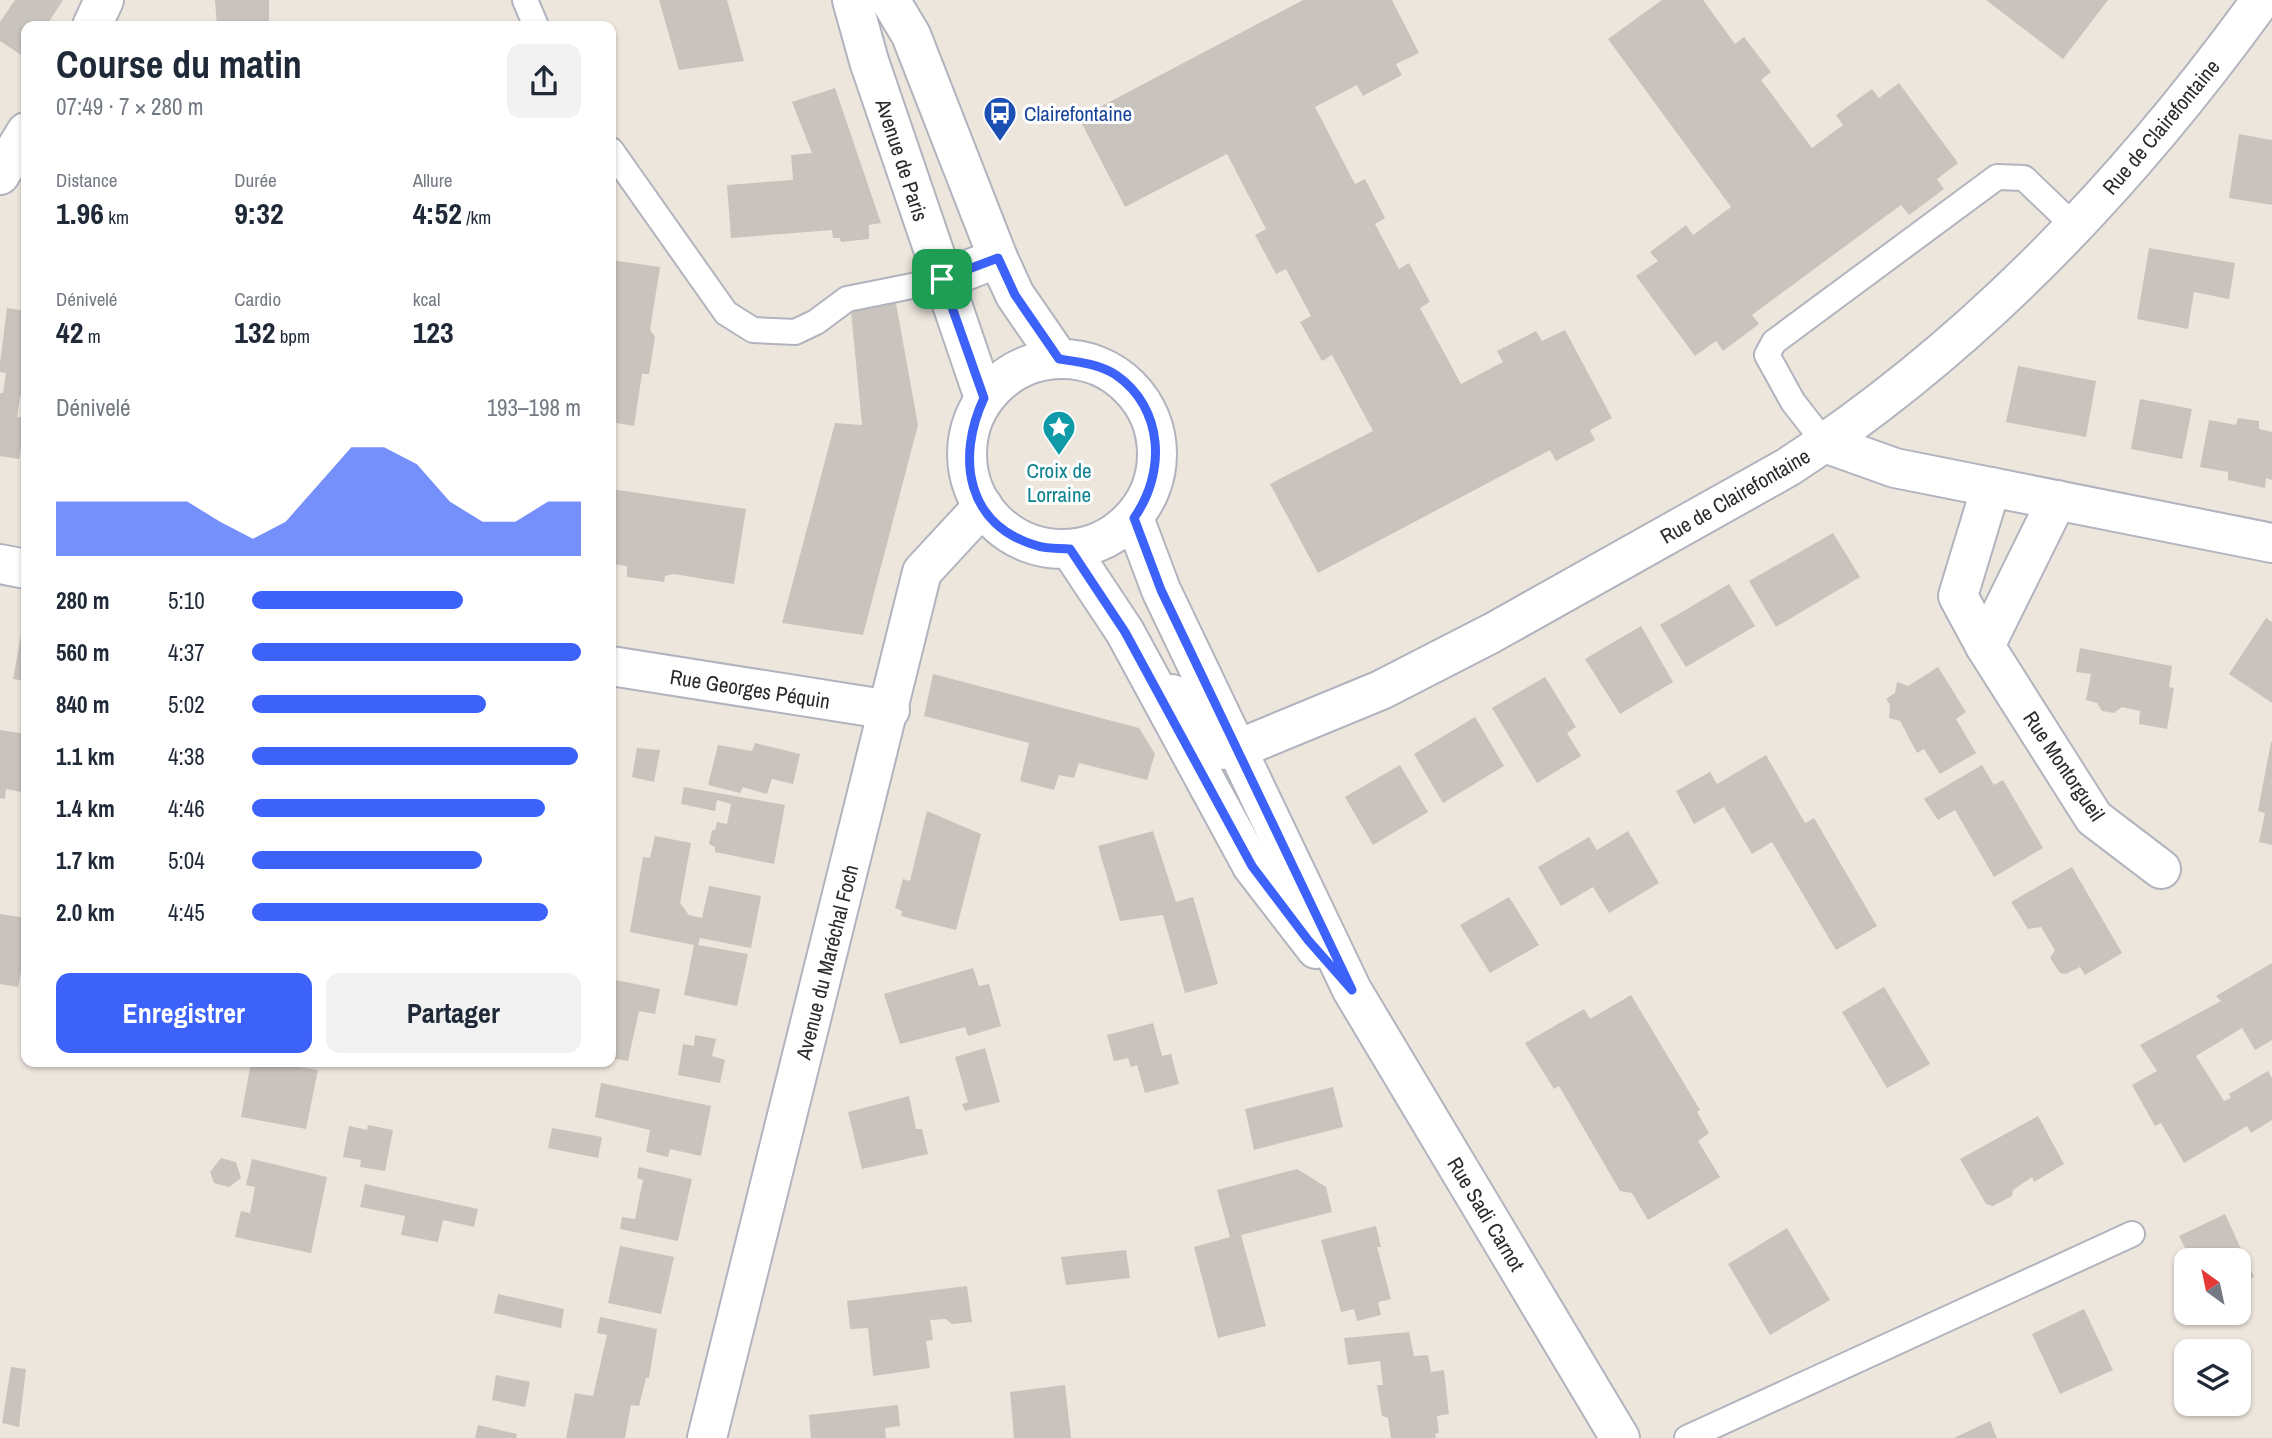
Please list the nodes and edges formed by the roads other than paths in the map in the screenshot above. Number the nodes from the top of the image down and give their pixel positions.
1 (104, 0) edge
2 (524, 0) edge
3 (852, 0) edge
4 (890, 0) edge
5 (2261, 0) edge
6 (94, 21) edge
7 (534, 21) edge
8 (21, 140) edge
9 (616, 157) edge
10 (0, 175) edge
11 (2074, 226) junction
12 (998, 258) junction
13 (942, 279) junction
14 (1059, 359) junction
15 (984, 398) junction
16 (1825, 443) junction
17 (1991, 487) junction
18 (2057, 500) junction
19 (983, 506) junction
20 (1134, 518) junction
21 (2272, 543) edge
22 (1070, 549) junction
23 (0, 565) edge
24 (21, 568) edge
25 (1125, 632) junction
26 (1985, 646) junction
27 (616, 667) edge
28 (890, 710) junction
29 (1238, 749) junction
30 (2161, 869) dead end
31 (1352, 990) junction
32 (2132, 1234) dead end
33 (707, 1438) edge
34 (1620, 1438) edge
35 (1687, 1438) edge

1 - 6 street
2 - 7 lane
3 - 13 street, Avenue de Paris
4 - 12 street
5 - 11 street, Rue de Clairefontaine
8 - 10 street
9 - 13 lane
11 - 16 street, Rue de Clairefontaine
11 - 16 lane
12 - 13 street
12 - 14 street
13 - 15 street, Avenue de Paris
14 - 15 street
14 - 20 street
15 - 19 street
16 - 17 street
16 - 29 street, Rue de Clairefontaine
17 - 18 street
17 - 26 street, Rue Montorgueil
18 - 21 street
18 - 26 street
19 - 22 street
19 - 28 street, Avenue du Maréchal Foch
20 - 22 street
20 - 29 street, Rue Sadi Carnot
22 - 25 street, Rue Sadi Carnot
23 - 24 street
25 - 29 street
25 - 31 street, Rue Sadi Carnot
26 - 30 street, Rue Montorgueil
27 - 28 street, Rue Georges Péquin
28 - 33 street, Avenue du Maréchal Foch
29 - 31 street, Rue Sadi Carnot
31 - 34 street, Rue Sadi Carnot
32 - 35 lane

